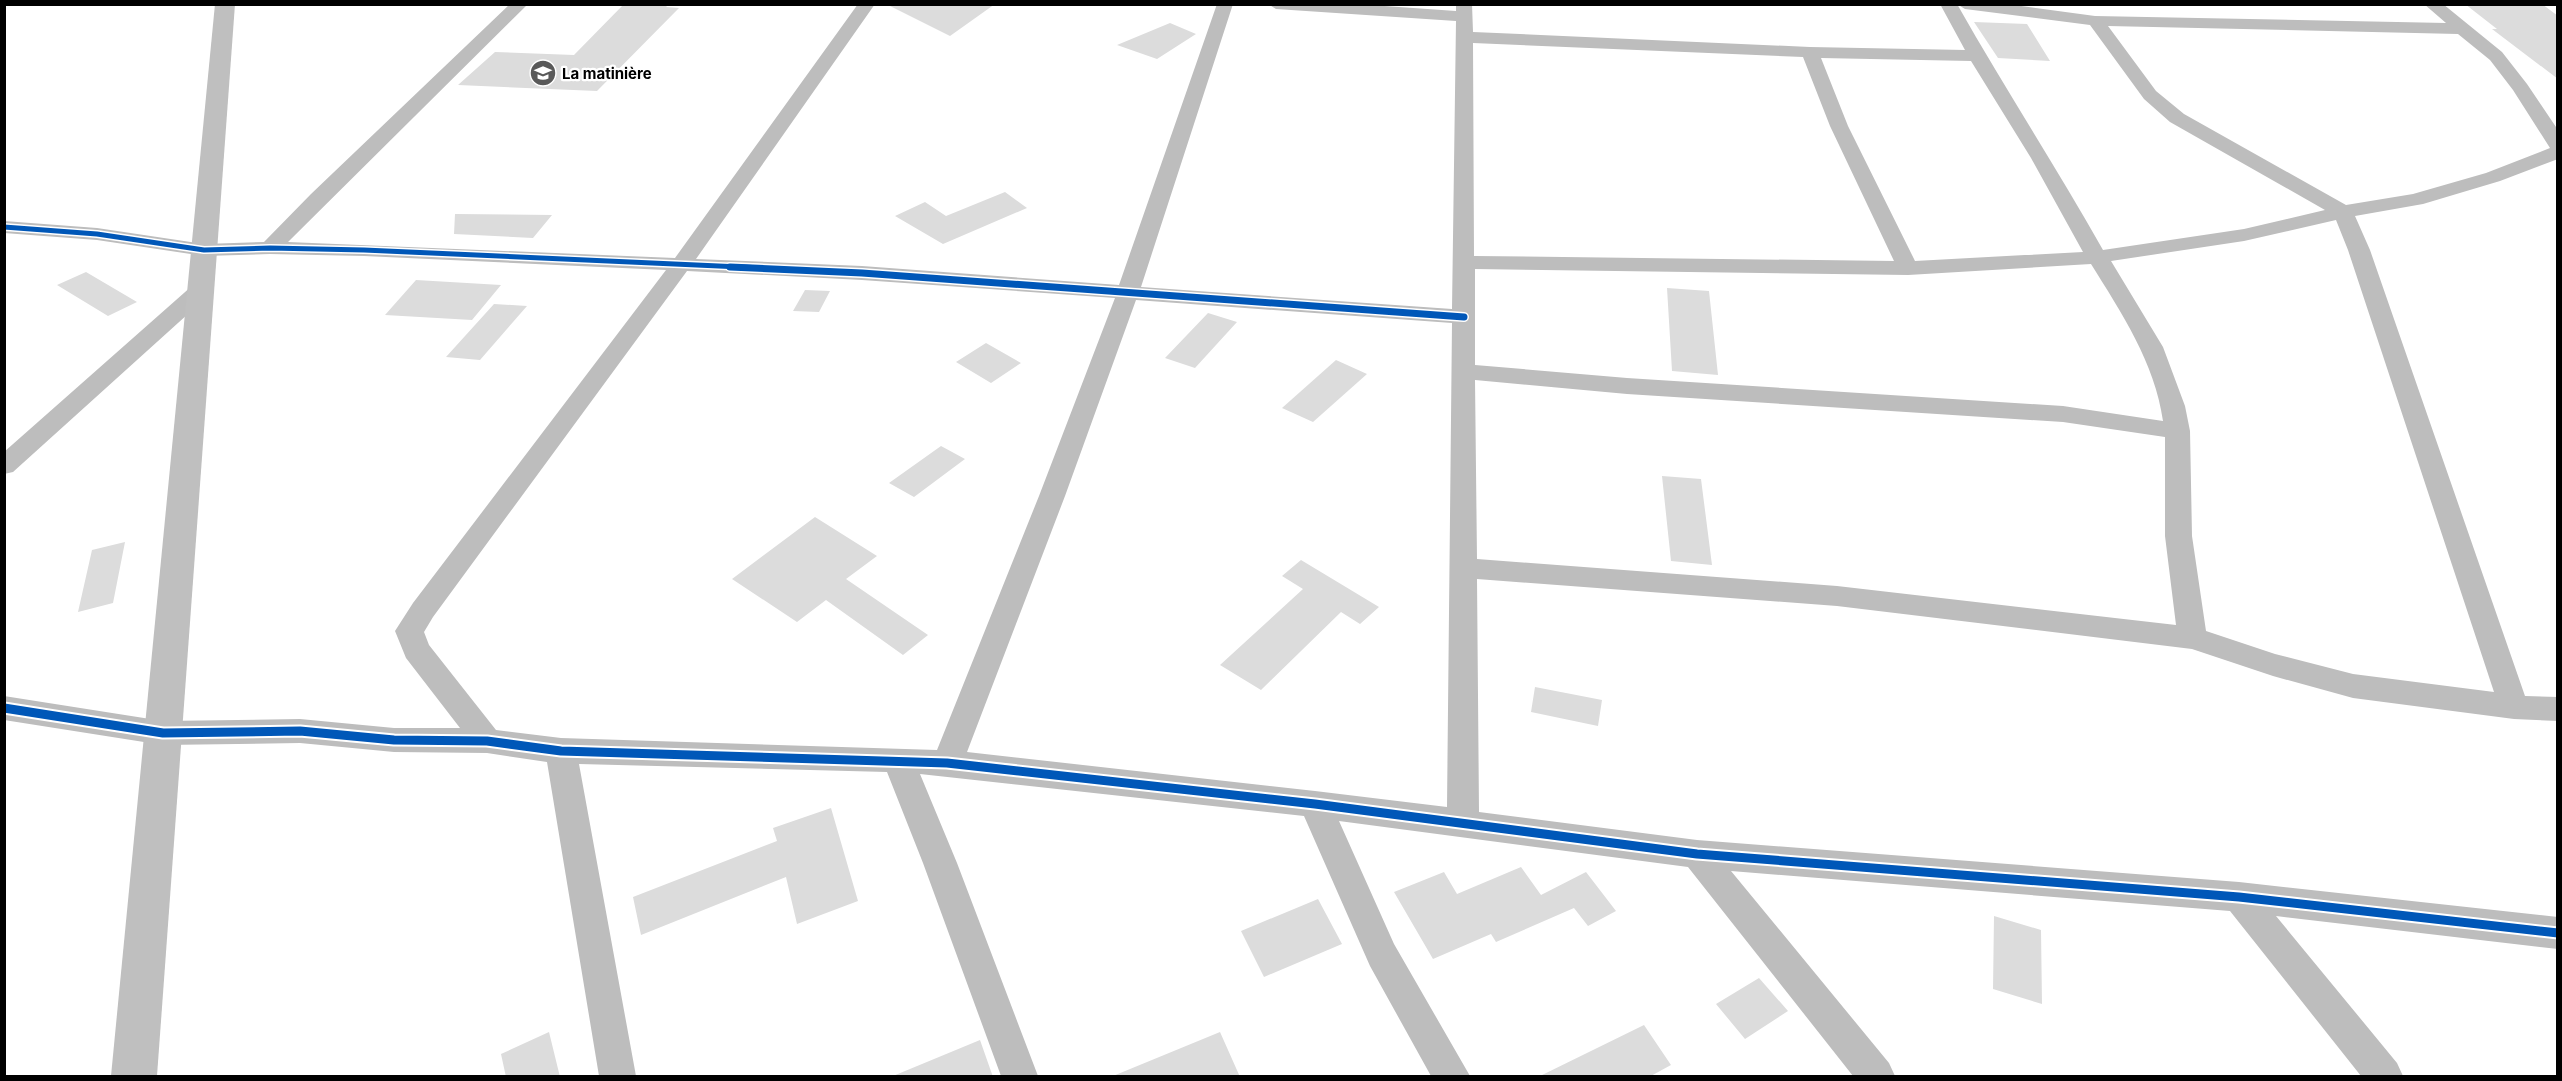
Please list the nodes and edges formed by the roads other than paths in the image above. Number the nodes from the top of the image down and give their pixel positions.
1 (225, 4) edge
2 (520, 4) edge
3 (867, 4) edge
4 (1225, 4) edge
5 (1276, 4) edge
6 (1948, 4) edge
7 (1965, 4) edge
8 (2081, 4) edge
9 (2432, 4) edge
10 (1464, 20) edge
11 (2095, 21) junction
12 (2464, 29) junction
13 (1810, 52) junction
14 (1977, 56) junction
15 (2558, 145) edge
16 (2558, 152) edge
17 (2343, 212) junction
18 (4, 227) edge
19 (270, 248) junction
20 (204, 250) junction
21 (2097, 257) junction
22 (1464, 262) junction
23 (681, 265) junction
24 (1908, 268) junction
25 (201, 290) junction
26 (1128, 292) junction
27 (1464, 317) junction
28 (1463, 370) junction
29 (2178, 431) junction
30 (4, 466) edge
31 (1463, 568) junction
32 (2193, 638) junction
33 (2514, 707) junction
34 (4, 708) edge
35 (2558, 709) edge
36 (163, 733) junction
37 (487, 741) junction
38 (561, 751) junction
39 (898, 759) junction
40 (947, 763) junction
41 (1315, 804) junction
42 (1463, 824) junction
43 (1697, 854) junction
44 (2239, 897) junction
45 (2558, 933) edge
46 (134, 1077) edge
47 (617, 1077) edge
48 (1019, 1077) edge
49 (1451, 1077) edge
50 (1876, 1077) edge
51 (2384, 1077) edge

1 - 20 main road
2 - 19 street
3 - 23 street
4 - 26 street
5 - 10 street
6 - 14 street
7 - 11 street
8 - 11 street
9 - 12 street
10 - 13 street
10 - 22 street
11 - 12 street
11 - 17 street
12 - 15 street
13 - 14 street
13 - 24 street
14 - 21 street
16 - 17 street
17 - 21 street
17 - 33 street
18 - 20 street
19 - 20 street
19 - 23 street
20 - 25 main road
21 - 24 street
21 - 29 street
22 - 24 street
22 - 27 street
23 - 26 street
23 - 37 street
25 - 30 street
25 - 36 main road
26 - 27 street
26 - 40 street
27 - 28 street
28 - 29 street
28 - 31 street
29 - 32 street
31 - 32 street
31 - 42 street
32 - 33 street
33 - 35 street
34 - 36 street
36 - 37 street
36 - 46 main road
37 - 38 street
38 - 39 street
38 - 47 street
39 - 40 street
39 - 48 street
40 - 41 street
41 - 42 street
41 - 49 street
42 - 43 street
43 - 44 street
43 - 50 street
44 - 45 street
44 - 51 street

